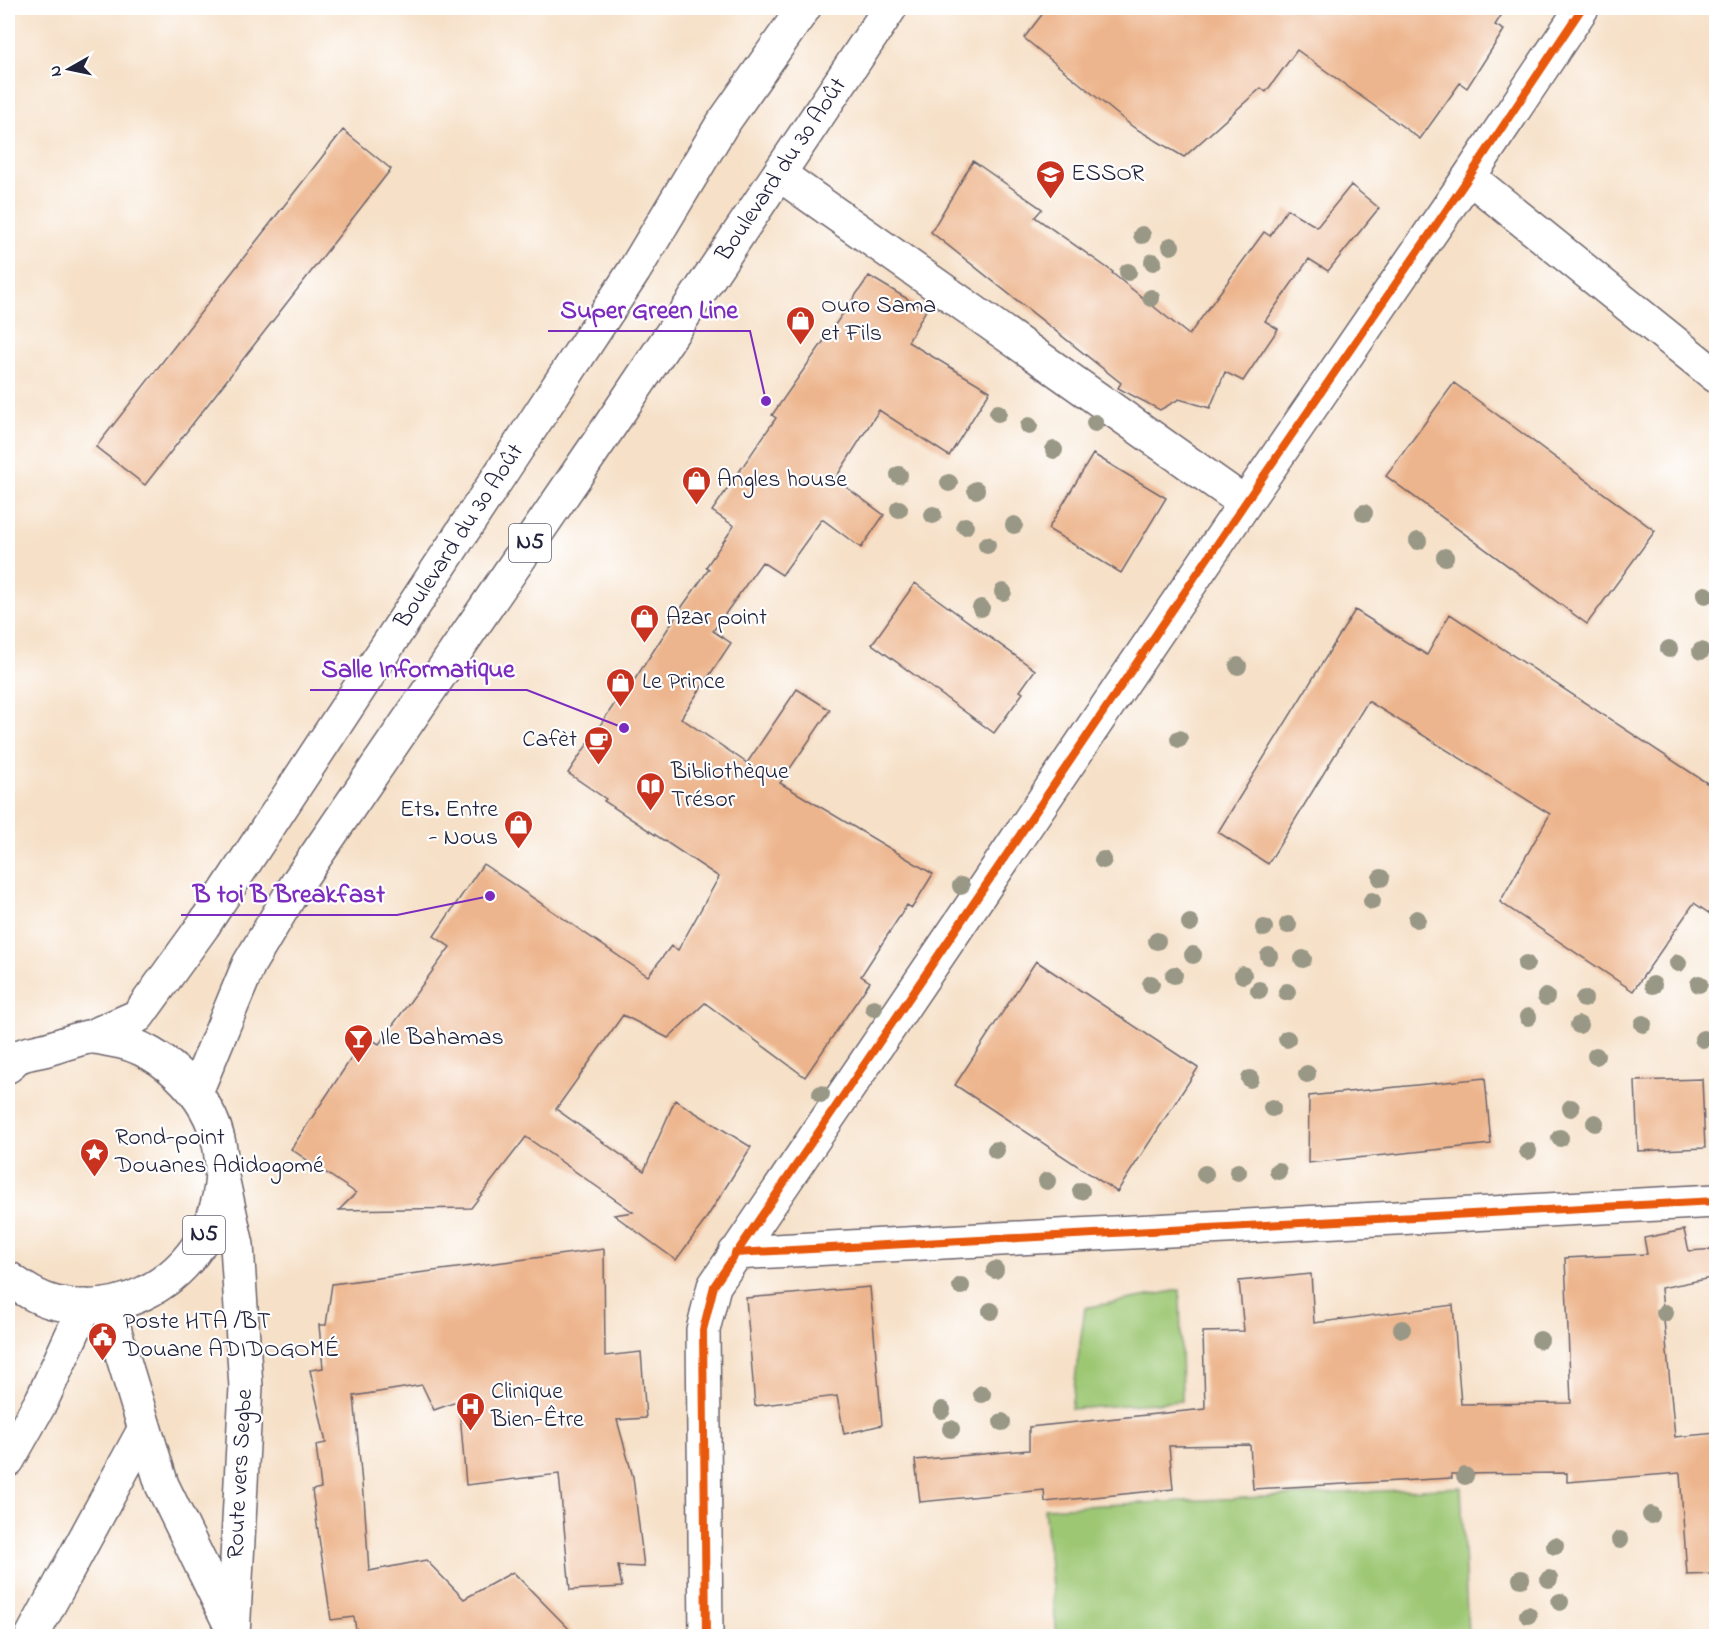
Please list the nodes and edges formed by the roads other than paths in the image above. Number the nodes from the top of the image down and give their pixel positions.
1 (804, 8) edge
2 (890, 8) edge
3 (1582, 8) edge
4 (779, 174) junction
5 (1469, 177) junction
6 (1716, 376) edge
7 (1245, 503) junction
8 (90, 1037) junction
9 (11, 1055) edge
10 (196, 1092) junction
11 (222, 1177) junction
12 (1716, 1200) edge
13 (735, 1253) junction
14 (8, 1278) edge
15 (96, 1305) junction
16 (144, 1430) junction
17 (8, 1460) edge
18 (233, 1633) edge
19 (32, 1636) edge
20 (706, 1636) edge

1 - 8 main road, Boulevard du 30 Août / N5
2 - 4 main road, Boulevard du 30 Août / N5
3 - 5 main road
4 - 7 main road
4 - 10 main road, Boulevard du 30 Août / N5
5 - 6 main road
5 - 7 main road
7 - 13 main road
8 - 9 main road, N5
8 - 10 main road, N5
10 - 11 main road, N5
11 - 15 main road, N5
11 - 18 main road, Route vers Segbe
12 - 13 main road
13 - 20 main road
14 - 15 main road, N5
15 - 16 main road, Route vers Segbe
15 - 17 main road
16 - 18 main road, Route vers Segbe
16 - 19 main road

